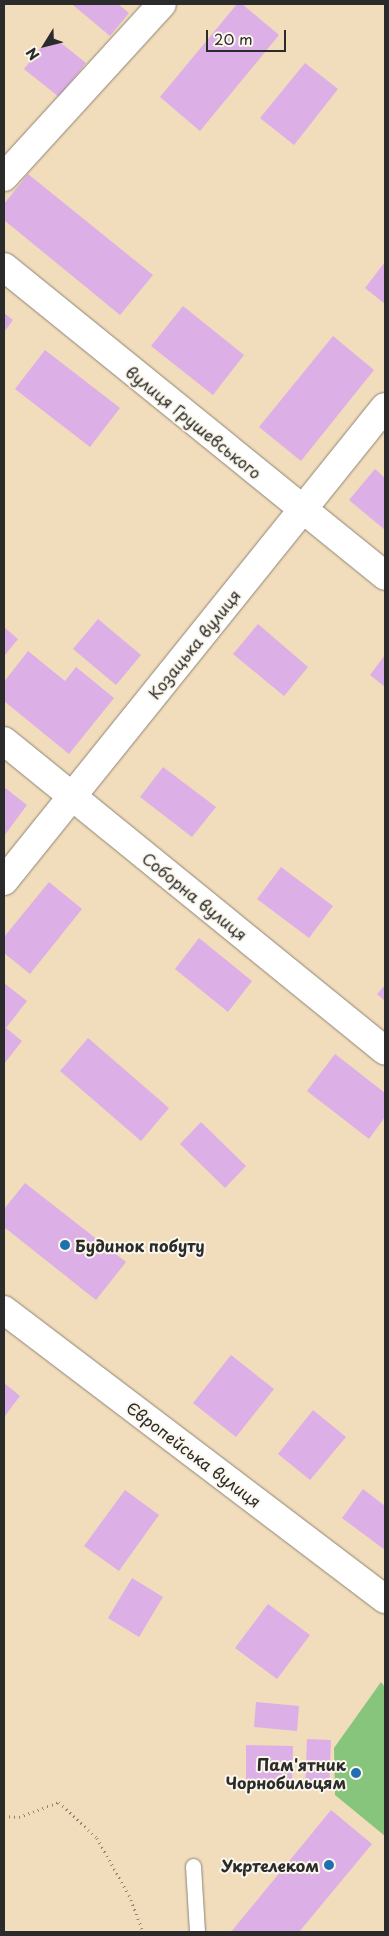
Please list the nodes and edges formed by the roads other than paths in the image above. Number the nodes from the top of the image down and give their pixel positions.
1 (162, 4) edge
2 (4, 177) edge
3 (4, 267) edge
4 (385, 407) edge
5 (301, 510) junction
6 (385, 576) edge
7 (4, 741) edge
8 (72, 796) junction
9 (4, 882) edge
10 (385, 1051) edge
11 (4, 1310) edge
12 (385, 1599) edge
13 (193, 1866) dead end
14 (197, 1932) edge

1 - 2 street
3 - 5 street, вулиця Грушевського
4 - 5 street, Козацька вулиця
5 - 6 street, вулиця Грушевського
5 - 8 street, Козацька вулиця
7 - 8 street, Соборна вулиця
8 - 9 street, Козацька вулиця
8 - 10 street, Соборна вулиця
11 - 12 street, Європейська вулиця
13 - 14 lane

